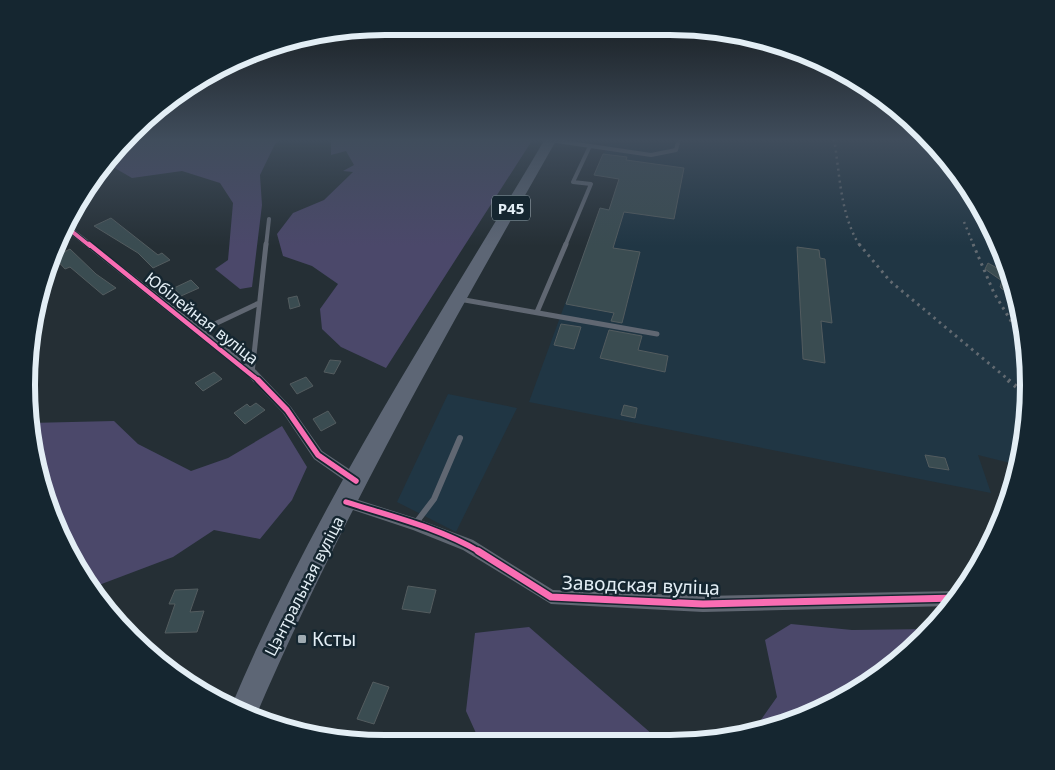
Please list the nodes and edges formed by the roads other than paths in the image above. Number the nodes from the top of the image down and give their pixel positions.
1 (529, 175) edge
2 (576, 175) edge
3 (269, 218) dead end
4 (71, 230) edge
5 (470, 278) joint
6 (459, 299) junction
7 (258, 302) junction
8 (538, 312) junction
9 (200, 331) junction
10 (657, 334) dead end
11 (252, 373) junction
12 (460, 438) dead end
13 (356, 481) junction
14 (346, 502) junction
15 (415, 524) junction
16 (948, 598) edge
17 (246, 706) edge

1 - 5 main road, Р45
2 - 8 lane
3 - 7 lane
4 - 9 street, Юбілейная вуліца
5 - 6 main road, Цэнтральная вуліца / Р45
6 - 8 lane
6 - 13 main road, Цэнтральная вуліца / Р45
7 - 9 lane
7 - 11 lane
8 - 10 lane
9 - 11 street, Юбілейная вуліца
11 - 13 street, Юбілейная вуліца
12 - 15 lane
13 - 14 main road, Цэнтральная вуліца / Р45
14 - 15 street, Заводская вуліца
14 - 17 main road, Цэнтральная вуліца / Р45
15 - 16 street, Заводская вуліца

